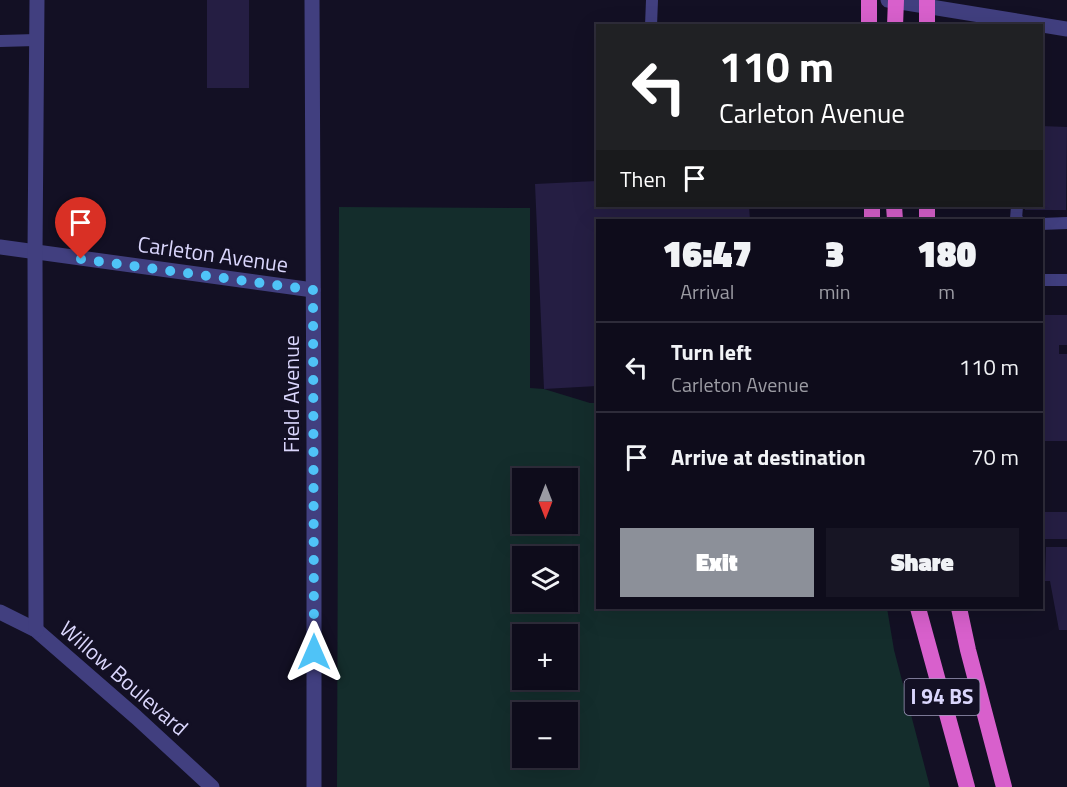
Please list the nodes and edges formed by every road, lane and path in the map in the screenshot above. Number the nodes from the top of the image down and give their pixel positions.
1 (37, 0) edge
2 (312, 0) edge
3 (652, 0) edge
4 (869, 0) edge
5 (893, 0) edge
6 (927, 3) edge
7 (1022, 23) edge
8 (651, 24) edge
9 (869, 24) edge
10 (895, 24) edge
11 (927, 24) edge
12 (1043, 26) edge
13 (1067, 29) edge
14 (36, 40) junction
15 (0, 41) edge
16 (1067, 223) edge
17 (1043, 224) edge
18 (0, 248) edge
19 (35, 252) junction
20 (1043, 280) edge
21 (1067, 280) edge
22 (313, 290) junction
23 (918, 609) edge
24 (959, 609) edge
25 (0, 612) edge
26 (36, 630) junction
27 (212, 787) edge
28 (314, 787) edge
29 (966, 787) edge
30 (1004, 787) edge

1 - 14 street
2 - 22 street, Field Avenue
3 - 8 lane
4 - 9 highway
5 - 6 street
5 - 10 highway
6 - 7 street
6 - 11 highway
12 - 13 street
14 - 15 lane
14 - 19 street
16 - 17 lane
18 - 19 street, Carleton Avenue
19 - 22 street, Carleton Avenue
19 - 26 street
20 - 21 lane
22 - 28 street, Field Avenue
23 - 29 highway, I 94 BS
24 - 30 highway, I 94 BS
25 - 26 street, Willow Boulevard
26 - 27 street, Willow Boulevard

